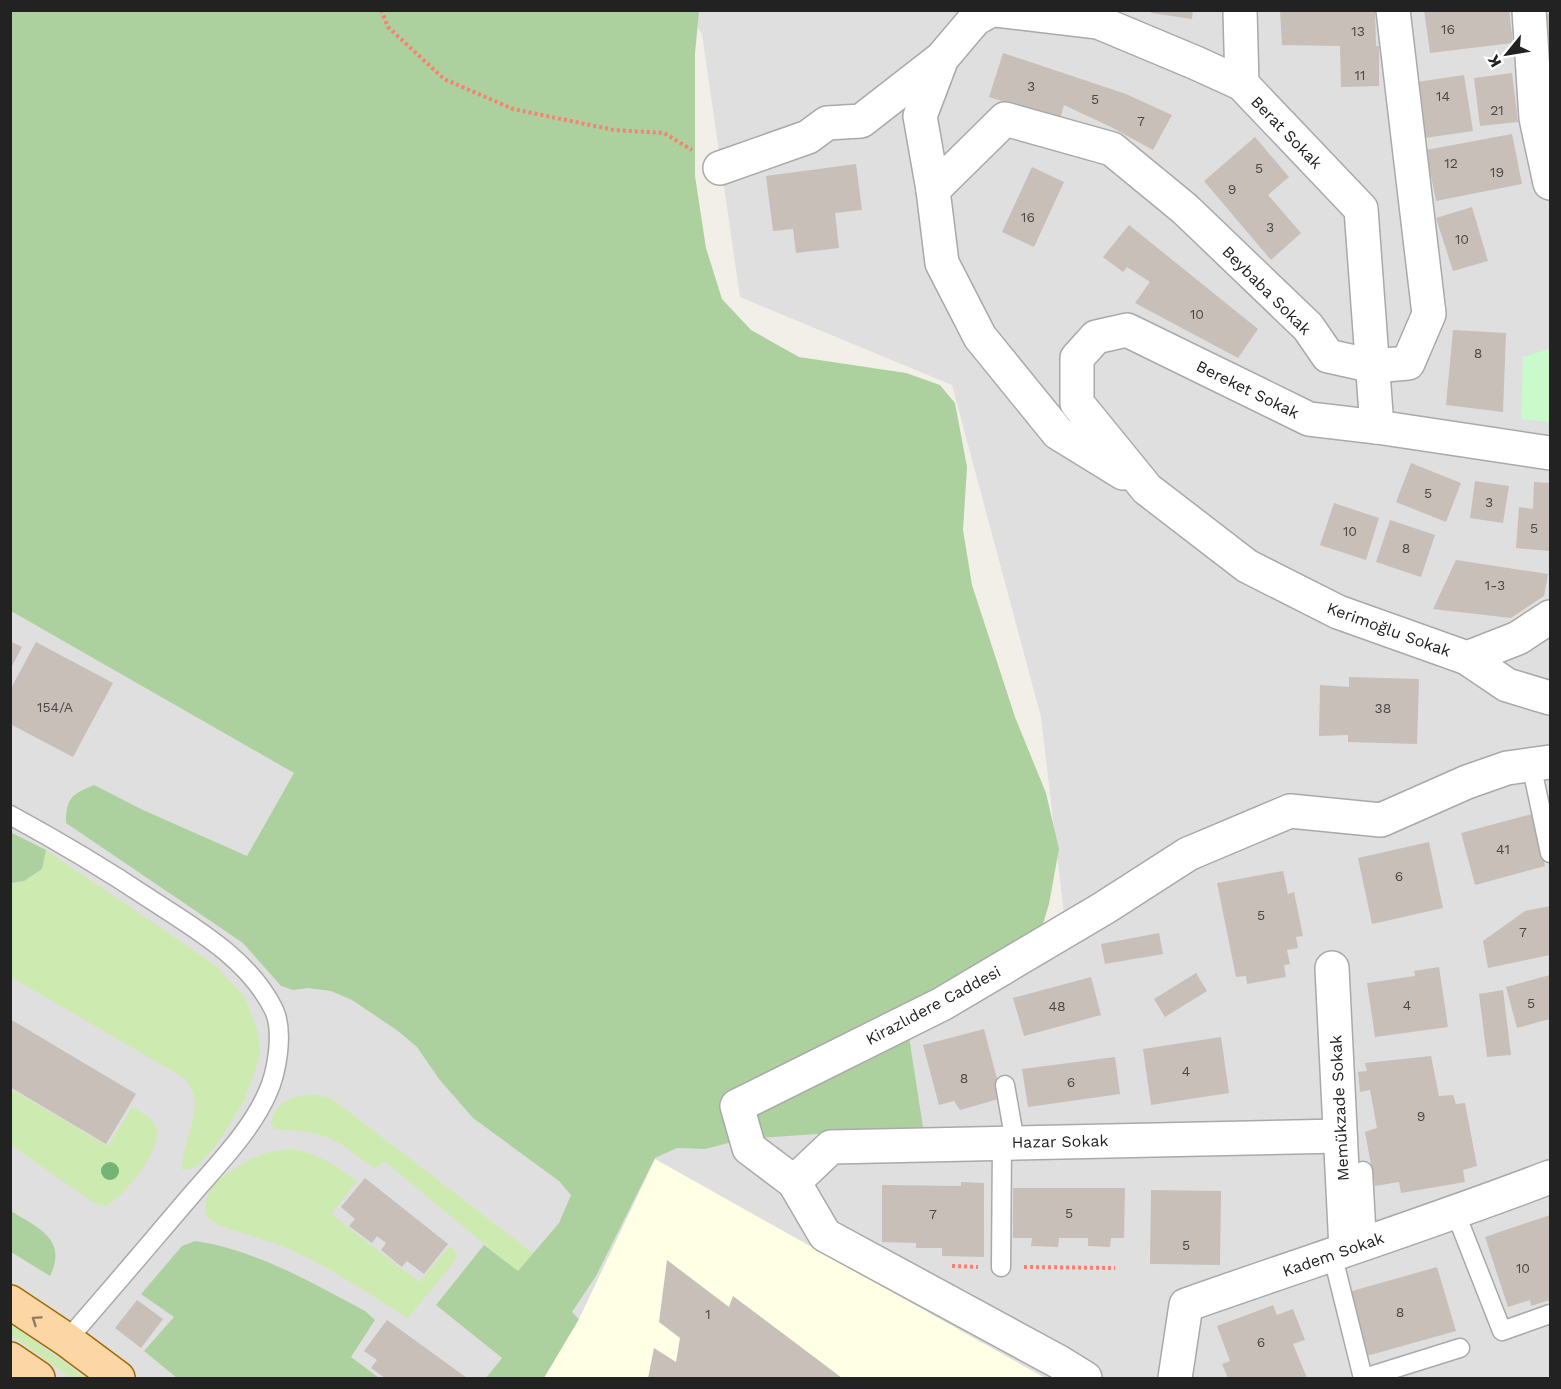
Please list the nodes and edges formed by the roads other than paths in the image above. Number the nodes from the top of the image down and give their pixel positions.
1 (994, 10) edge
2 (1240, 10) edge
3 (1393, 10) edge
4 (1529, 10) edge
5 (942, 58) junction
6 (1242, 84) junction
7 (720, 168) road end
8 (1551, 183) edge
9 (933, 190) junction
10 (1373, 366) junction
11 (1077, 403) joint
12 (1377, 427) junction
13 (1551, 453) edge
14 (1147, 489) junction
15 (1551, 617) edge
16 (1467, 658) junction
17 (1551, 698) edge
18 (1541, 763) edge
19 (10, 815) edge
20 (1551, 853) edge
21 (1332, 968) dead end
22 (1005, 1085) dead end
23 (1340, 1136) junction
24 (1008, 1142) junction
25 (1363, 1171) dead end
26 (1551, 1177) edge
27 (794, 1182) junction
28 (1456, 1214) junction
29 (1348, 1248) junction
30 (1001, 1267) dead end
31 (10, 1302) edge
32 (1551, 1314) edge
33 (67, 1340) junction
34 (1460, 1348) dead end
35 (10, 1359) edge
36 (38, 1378) edge
37 (118, 1378) edge
38 (1085, 1378) edge
39 (1175, 1378) edge
40 (1364, 1378) edge

1 - 5 street, Berat Sokak
1 - 6 street, Berat Sokak
2 - 6 street
3 - 10 street, Beybaba Sokak
4 - 8 street
5 - 7 street
5 - 9 street, Berat Sokak
6 - 10 street, Berat Sokak
9 - 10 street, Beybaba Sokak
9 - 14 street, Berat Sokak
10 - 12 street, Berat Sokak
11 - 12 street, Bereket Sokak
11 - 14 street, Kerimoğlu Sokak
12 - 13 street, Bereket Sokak
14 - 16 street, Kerimoğlu Sokak
15 - 16 street
16 - 17 street, Kerimoğlu Sokak
18 - 20 lane
18 - 27 street, Kirazlıdere Caddesi
19 - 33 lane
21 - 23 street, Memükzade Sokak
22 - 24 lane
23 - 24 street, Hazar Sokak
23 - 29 street, Memükzade Sokak
24 - 27 street, Hazar Sokak
24 - 30 lane
25 - 29 lane
26 - 28 street, Kadem Sokak
27 - 38 street, Kirazlıdere Caddesi
28 - 29 street, Kadem Sokak
28 - 32 lane
29 - 39 street, Kadem Sokak
29 - 40 lane
33 -> 31 main road
33 - 37 main road
34 - 40 lane
35 - 36 main road

